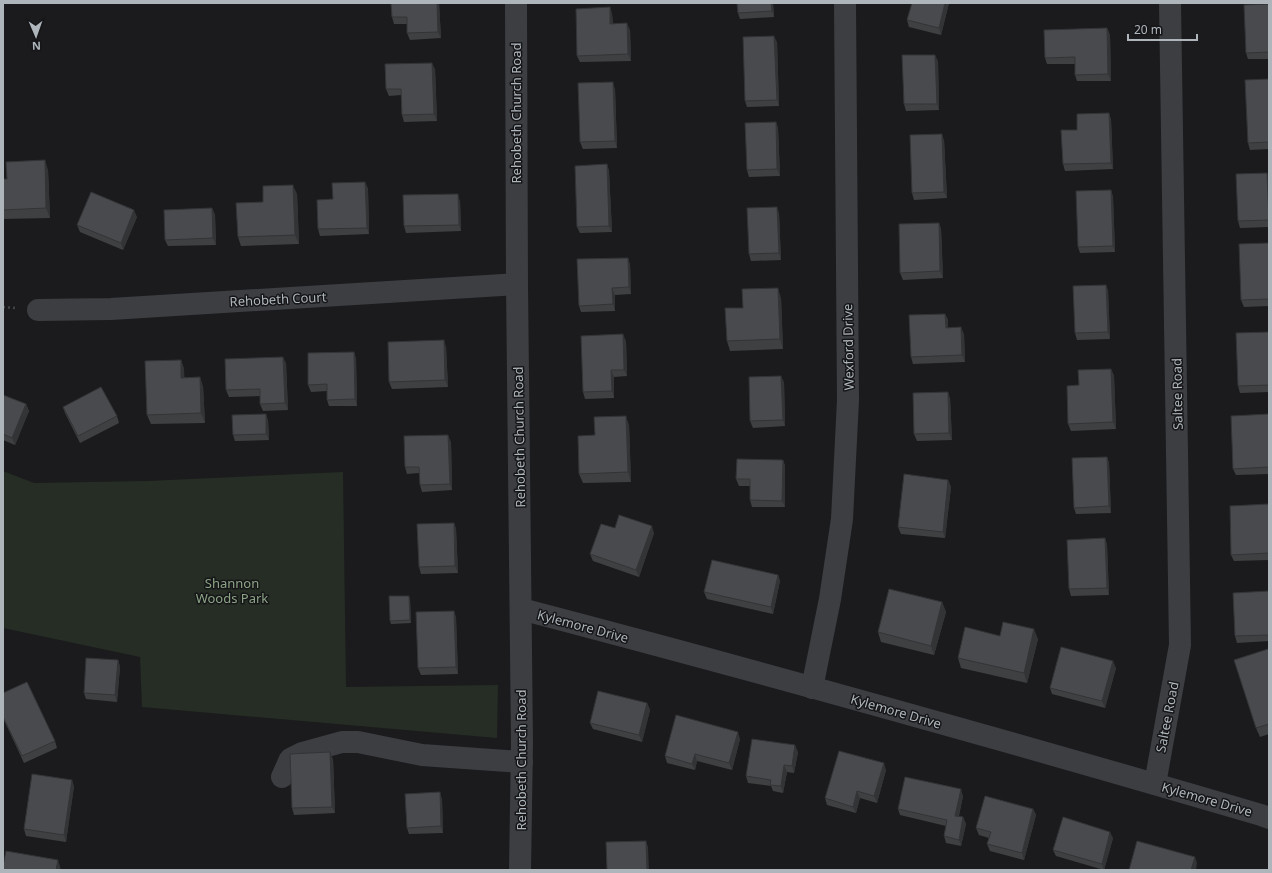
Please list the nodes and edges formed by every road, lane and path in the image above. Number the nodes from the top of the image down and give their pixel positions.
1 (516, 3) edge
2 (845, 3) edge
3 (1170, 3) edge
4 (517, 284) junction
5 (38, 310) dead end
6 (521, 609) junction
7 (812, 688) junction
8 (522, 762) junction
9 (282, 777) dead end
10 (1155, 784) junction
11 (1269, 818) edge
12 (520, 870) edge

1 - 4 street, Rehobeth Church Road
2 - 7 street, Wexford Drive
3 - 10 street, Saltee Road
4 - 5 street, Rehobeth Court
4 - 6 street, Rehobeth Church Road
6 - 7 street, Kylemore Drive
6 - 8 street, Rehobeth Church Road
7 - 10 street, Kylemore Drive
8 - 9 street
8 - 12 street, Rehobeth Church Road
10 - 11 street, Kylemore Drive

